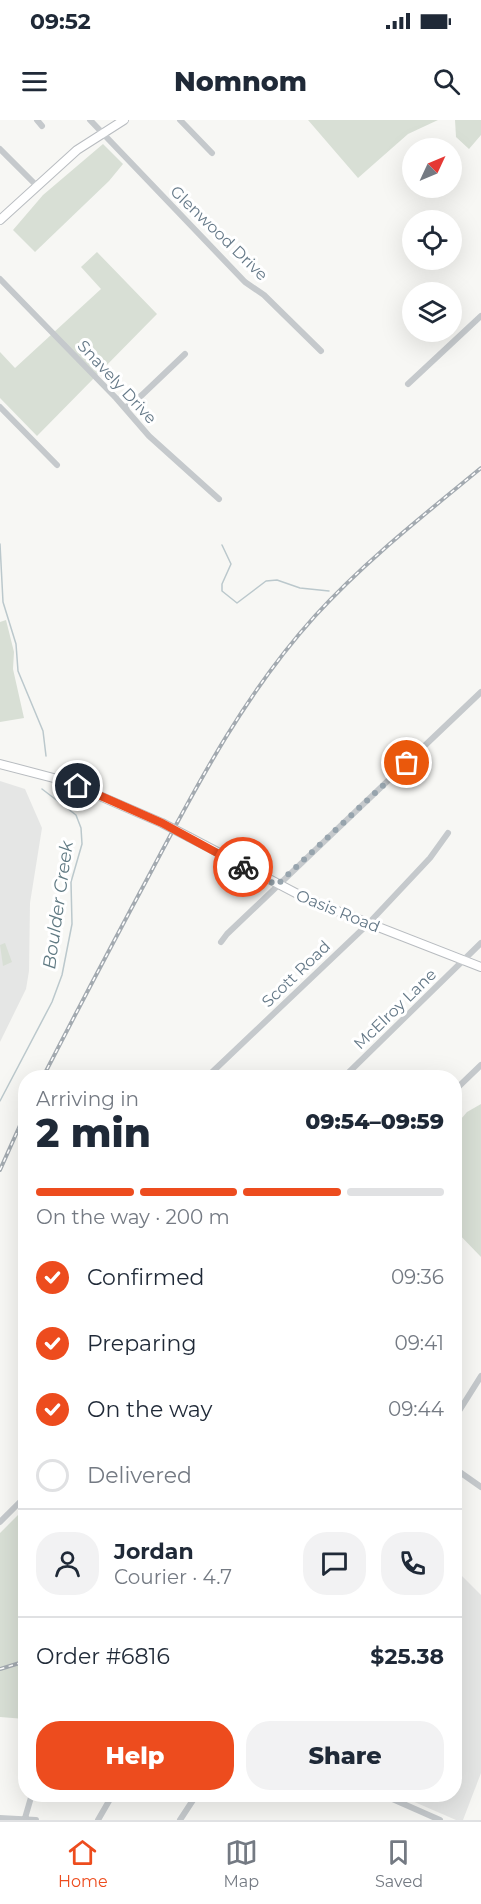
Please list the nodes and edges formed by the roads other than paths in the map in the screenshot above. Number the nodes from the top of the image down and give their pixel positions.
1 (37, 120) edge
2 (90, 120) edge
3 (124, 120) edge
4 (180, 120) edge
5 (42, 126) dead end
6 (102, 132) junction
7 (0, 149) edge
8 (212, 153) dead end
9 (37, 186) junction
10 (0, 220) edge
11 (0, 279) edge
12 (481, 316) edge
13 (321, 351) dead end
14 (185, 354) dead end
15 (408, 384) dead end
16 (0, 406) edge
17 (125, 408) junction
18 (57, 465) dead end
19 (219, 499) dead end
20 (481, 692) edge
21 (0, 764) edge
22 (448, 833) dead end
23 (277, 885) junction
24 (368, 924) junction
25 (222, 942) dead end
26 (481, 943) edge
27 (464, 960) junction
28 (481, 966) edge
29 (481, 1065) edge
30 (214, 1070) edge
31 (351, 1070) edge
32 (462, 1083) edge
33 (481, 1376) edge
34 (462, 1406) edge
35 (462, 1474) edge
36 (481, 1487) edge
37 (18, 1504) edge
38 (0, 1522) edge
39 (30, 1802) edge
40 (108, 1802) edge
41 (192, 1802) edge
42 (399, 1802) edge
43 (0, 1818) edge
44 (25, 1818) junction
45 (36, 1820) edge
46 (98, 1820) edge
47 (180, 1820) edge
48 (440, 1820) edge

1 - 5 street
2 - 6 street, Glenwood Drive
3 - 6 main road
4 - 8 street
6 - 9 main road
6 - 13 street, Glenwood Drive
7 - 9 street
9 - 10 main road
11 - 17 street, Snavely Drive
12 - 15 street
14 - 17 street
16 - 18 street
17 - 19 street, Snavely Drive
20 - 23 street
21 - 23 main road, Oasis Road, bridge
22 - 24 street, Scott Road
23 - 24 main road, Oasis Road
23 - 25 street
24 - 27 main road, Oasis Road
24 - 30 street, Scott Road
26 - 27 street, McElroy Lane
27 - 28 main road, Oasis Road
27 - 31 street, McElroy Lane
29 - 32 street
33 - 34 street
35 - 36 street
37 - 38 street
39 - 44 street
40 - 46 street
41 - 47 street
42 - 48 street
43 - 44 street
44 - 45 street

